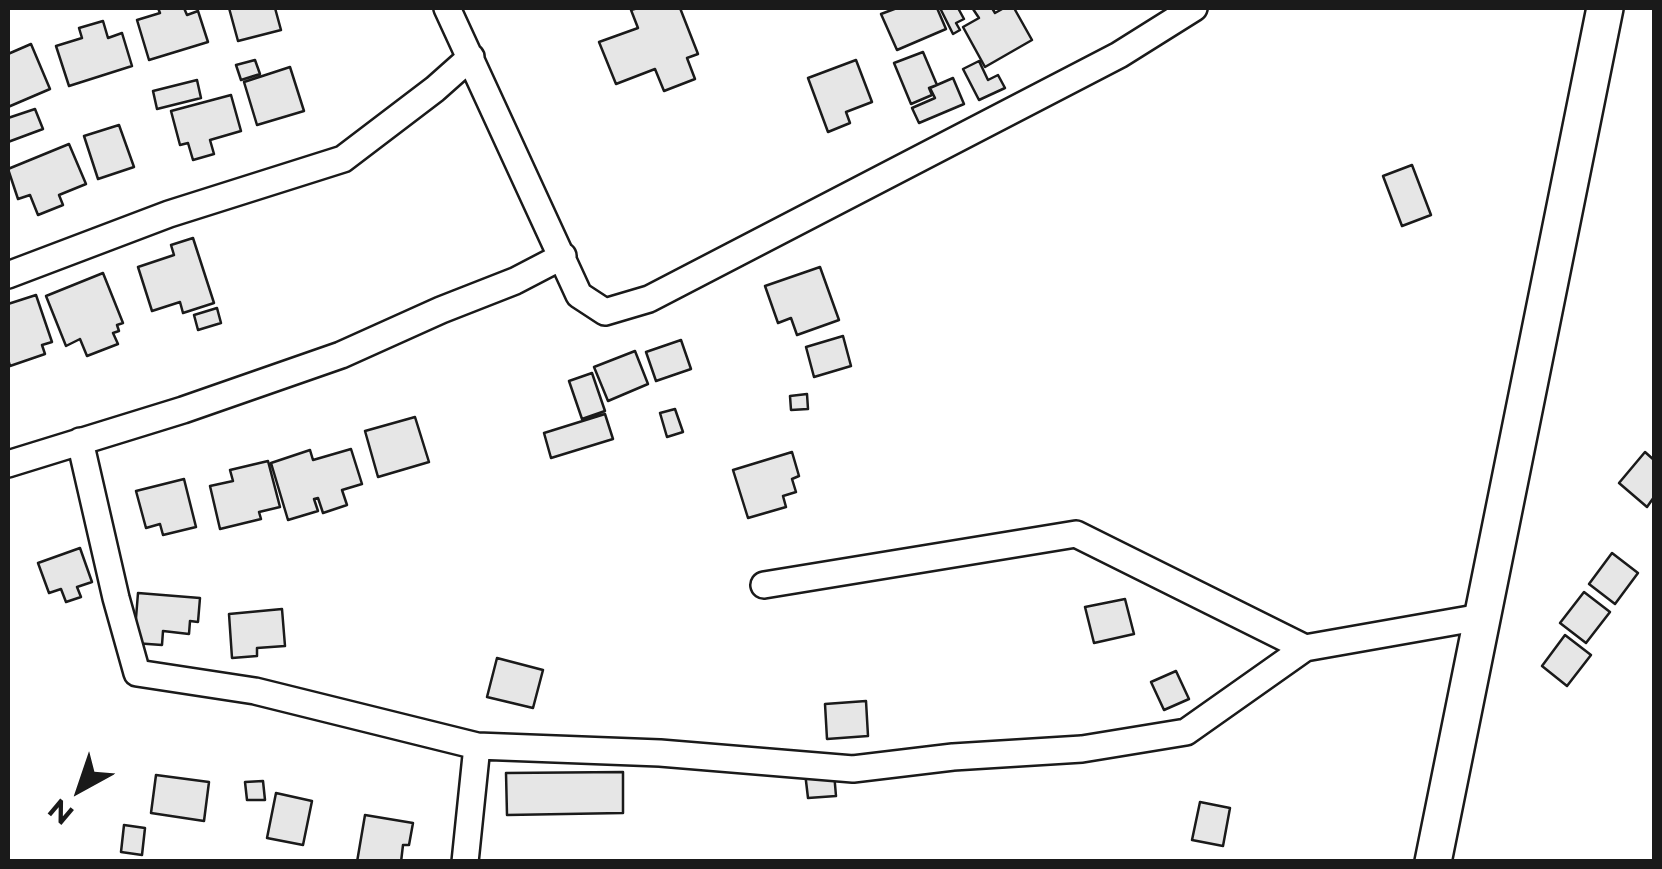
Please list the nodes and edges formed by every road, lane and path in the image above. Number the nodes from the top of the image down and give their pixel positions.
1 (447, 8) edge
2 (1194, 8) edge
3 (1605, 8) edge
4 (471, 57) junction
5 (562, 256) junction
6 (8, 276) edge
7 (80, 441) junction
8 (8, 464) edge
9 (764, 586) dead end
10 (1481, 617) junction
11 (1305, 648) junction
12 (477, 746) junction
13 (465, 862) edge
14 (1433, 862) edge

1 - 4 street
2 - 5 street
3 - 10 main road
4 - 5 street
4 - 6 street
5 - 7 street
7 - 8 street
7 - 12 street
9 - 11 street
10 - 11 street
10 - 14 main road
11 - 12 street
12 - 13 street

